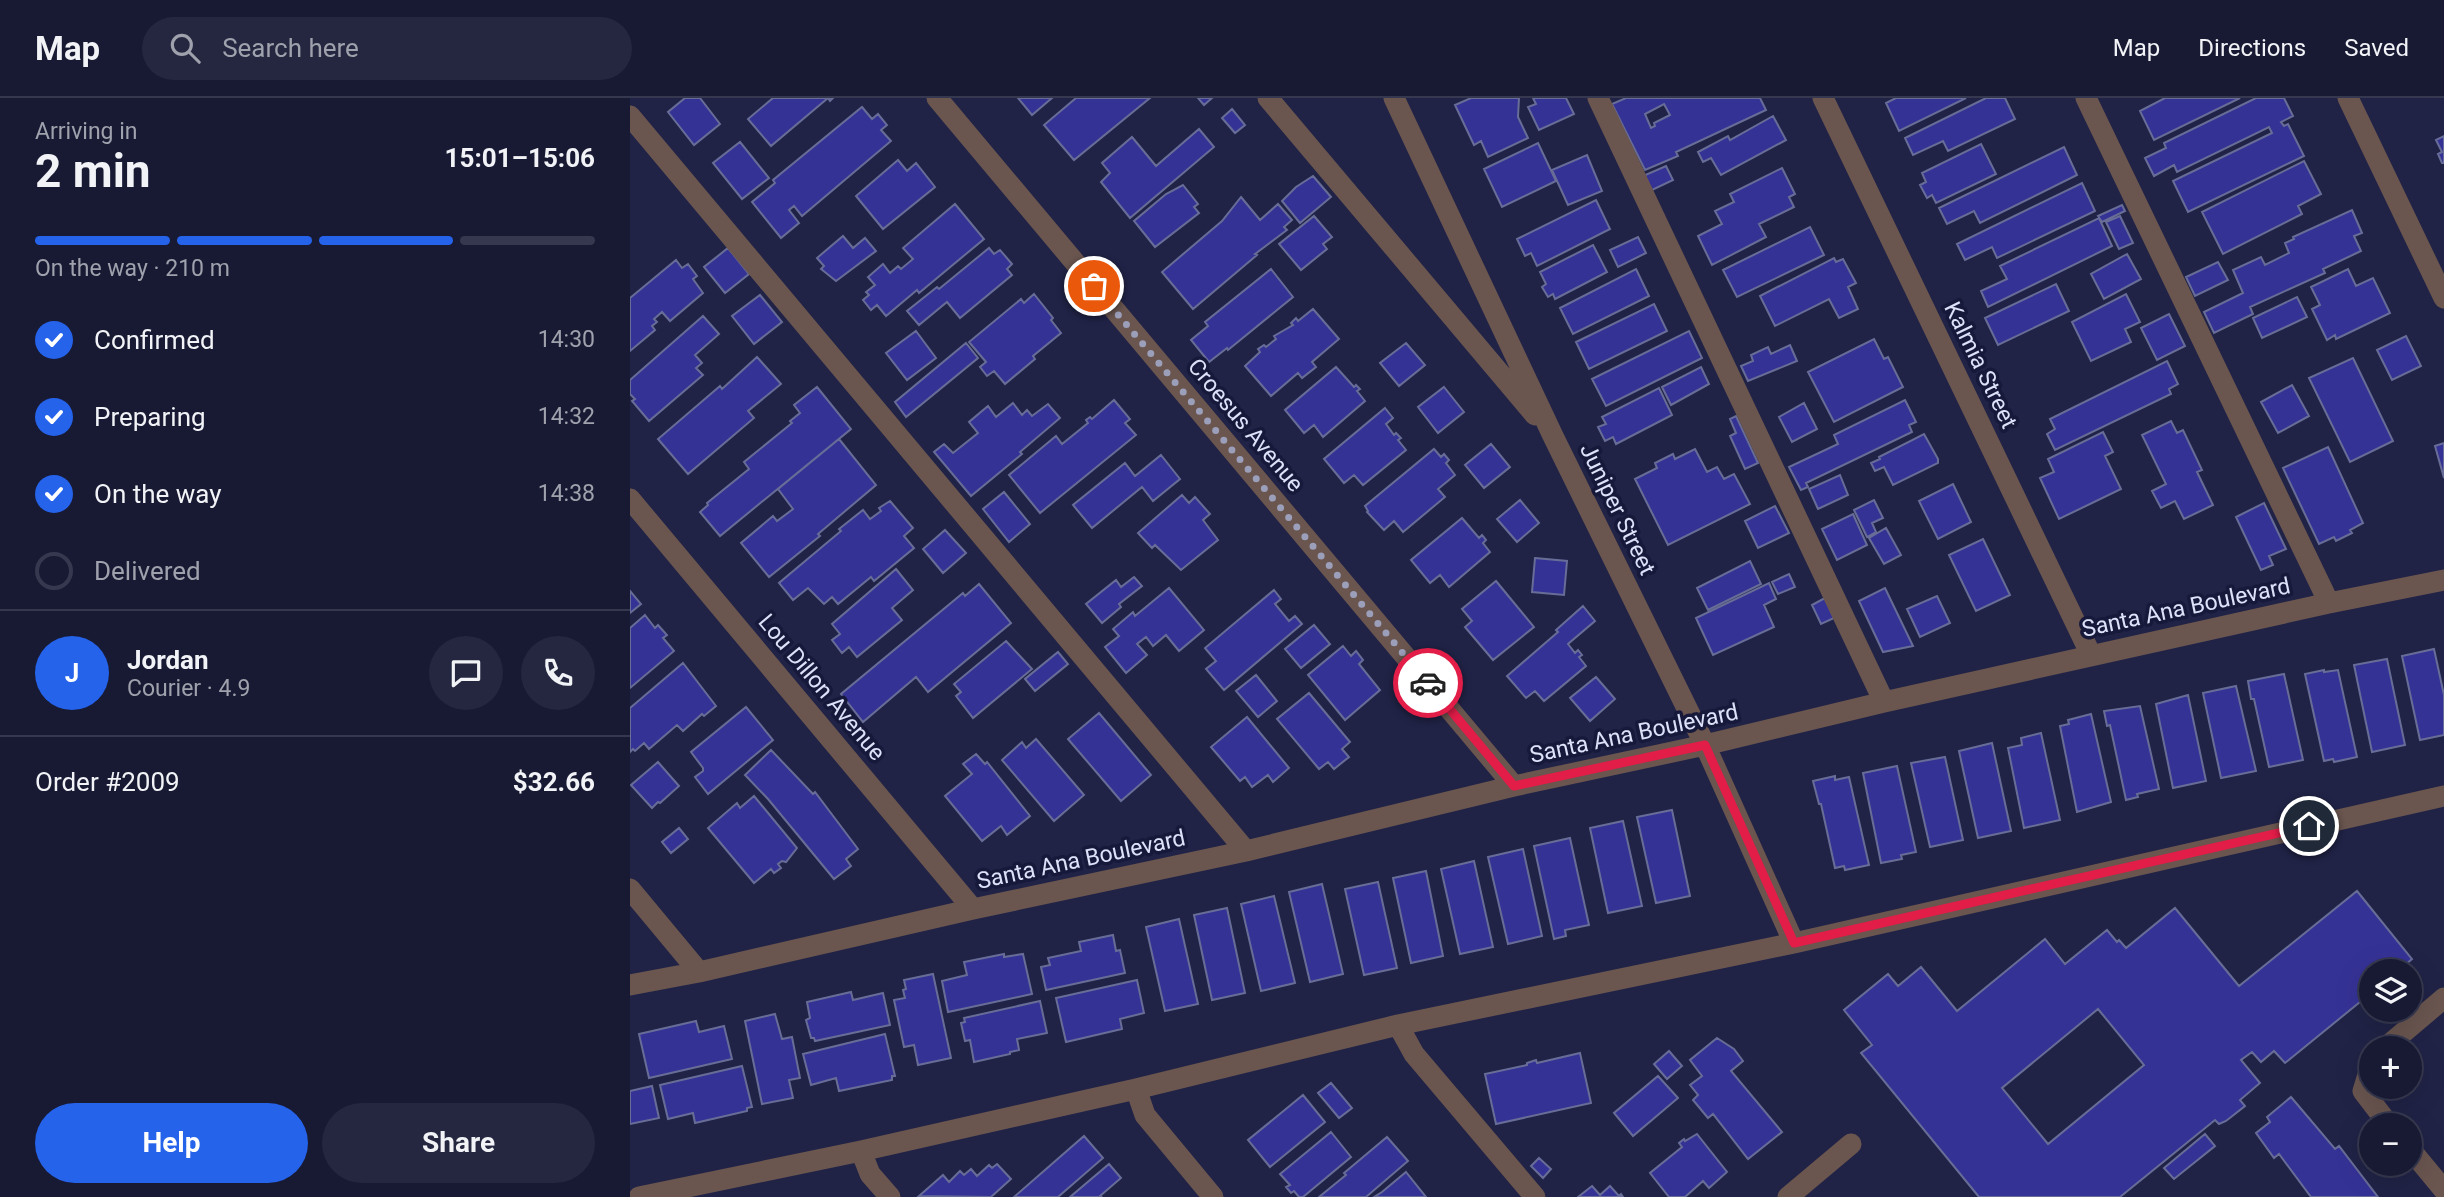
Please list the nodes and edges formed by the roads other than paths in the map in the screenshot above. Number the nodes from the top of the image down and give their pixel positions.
1 (937, 98) edge
2 (1268, 98) edge
3 (1394, 98) edge
4 (1598, 98) edge
5 (1823, 98) edge
6 (2086, 98) edge
7 (2348, 98) edge
8 (630, 117) edge
9 (2444, 298) edge
10 (1553, 436) junction
11 (630, 499) edge
12 (2444, 580) edge
13 (2329, 603) junction
14 (2091, 655) junction
15 (1884, 702) junction
16 (1705, 745) junction
17 (1514, 786) junction
18 (2444, 796) edge
19 (1247, 851) junction
20 (630, 889) edge
21 (973, 909) junction
22 (1794, 943) junction
23 (699, 972) junction
24 (630, 985) edge
25 (2444, 998) edge
26 (1398, 1025) junction
27 (2399, 1036) edge
28 (1136, 1089) junction
29 (1851, 1144) dead end
30 (861, 1151) junction
31 (2422, 1163) edge
32 (2444, 1190) edge
33 (639, 1197) edge
34 (890, 1197) edge
35 (1213, 1197) edge
36 (1535, 1197) edge
37 (1788, 1197) edge

1 - 17 street, Croesus Avenue
2 - 10 street
3 - 10 street, Juniper Street
4 - 15 street
5 - 14 street, Kalmia Street
6 - 13 street
7 - 9 street
8 - 19 street
10 - 16 street, Juniper Street
11 - 21 street, Lou Dillon Avenue
12 - 13 street, Santa Ana Boulevard
13 - 14 street, Santa Ana Boulevard
14 - 15 street, Santa Ana Boulevard
15 - 16 street, Santa Ana Boulevard
16 - 17 street, Santa Ana Boulevard
16 - 22 street, Juniper Street
17 - 19 street, Santa Ana Boulevard
18 - 22 street
19 - 21 street, Santa Ana Boulevard
20 - 23 street
21 - 23 street, Santa Ana Boulevard
22 - 26 street
23 - 24 street, Santa Ana Boulevard
25 - 27 street
26 - 28 street
26 - 36 street
28 - 30 street
28 - 35 street
29 - 37 street
30 - 33 street
30 - 34 street
31 - 32 street

